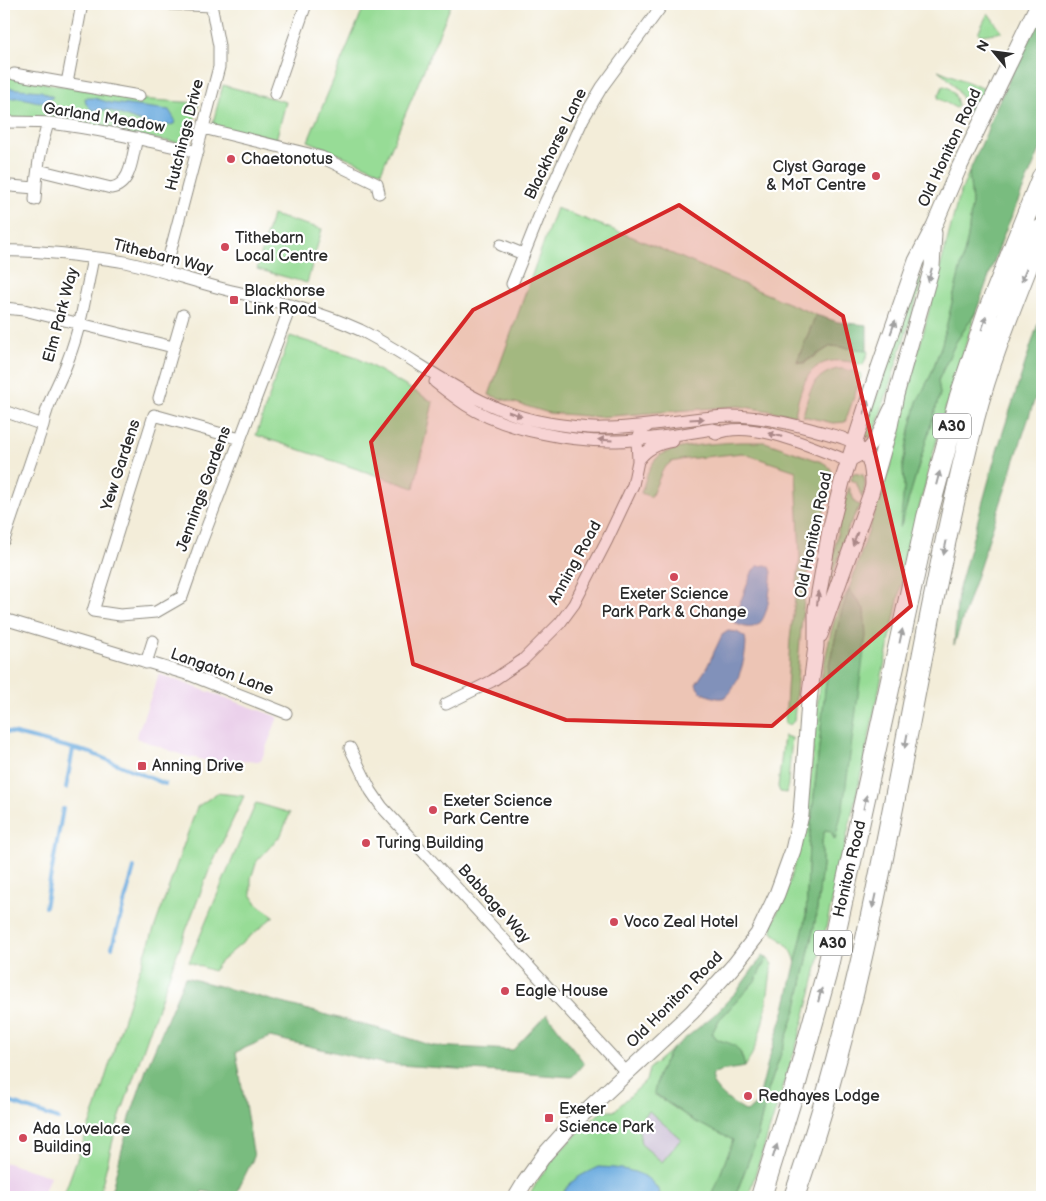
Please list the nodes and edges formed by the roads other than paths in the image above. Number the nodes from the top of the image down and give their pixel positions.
1 (82, 4) edge
2 (171, 4) edge
3 (663, 4) edge
4 (1038, 4) edge
5 (211, 5) edge
6 (301, 5) edge
7 (14, 74) dead end
8 (67, 83) junction
9 (275, 94) dead end
10 (139, 96) dead end
11 (4, 122) edge
12 (48, 123) junction
13 (203, 128) junction
14 (137, 138) junction
15 (198, 152) junction
16 (38, 170) junction
17 (1042, 178) edge
18 (11, 186) dead end
19 (35, 188) junction
20 (379, 192) dead end
21 (35, 200) dead end
22 (934, 226) junction
23 (1042, 229) edge
24 (501, 245) dead end
25 (4, 251) edge
26 (523, 254) junction
27 (93, 258) junction
28 (164, 272) junction
29 (512, 284) dead end
30 (291, 304) junction
31 (4, 308) edge
32 (183, 316) dead end
33 (79, 324) junction
34 (173, 347) junction
35 (418, 365) junction
36 (896, 395) junction
37 (159, 398) dead end
38 (4, 411) edge
39 (43, 425) junction
40 (649, 425) junction
41 (604, 428) junction
42 (722, 431) junction
43 (240, 439) junction
44 (637, 440) junction
45 (859, 447) junction
46 (638, 461) junction
47 (848, 461) junction
48 (871, 493) junction
49 (4, 540) edge
50 (93, 611) joint
51 (4, 619) edge
52 (153, 641) dead end
53 (816, 646) junction
54 (146, 663) junction
55 (446, 704) dead end
56 (286, 713) dead end
57 (352, 753) dead end
58 (627, 1073) junction
59 (516, 1197) edge
60 (760, 1197) edge
61 (794, 1197) edge

1 - 8 street
2 - 5 street
3 - 26 street, Blackhorse Lane
4 - 22 street, Old Honiton Road
5 - 13 street, Hutchings Drive
6 - 9 street
7 - 8 street
8 - 10 street
11 - 12 street, Garland Meadow
12 - 14 street, Garland Meadow
12 - 16 street
13 - 15 street, Hutchings Drive
13 - 20 street
14 - 15 street, Garland Meadow
14 - 16 street
15 - 28 street, Hutchings Drive
16 - 19 street
60 -> 17 highway, Honiton Road / A30
18 - 19 street
19 - 21 street
22 -> 36 street, Old Honiton Road
45 -> 22 street, Old Honiton Road
23 -> 61 highway, Honiton Road / A30
24 - 26 street
25 - 27 street, Tithebarn Way
26 - 29 street, Blackhorse Lane
27 - 28 street, Tithebarn Way
27 - 33 street, Elm Park Way
28 - 30 street, Tithebarn Way
30 - 35 street, Tithebarn Way
30 - 43 street, Jennings Gardens
31 - 33 street
32 - 34 street
33 - 34 street
33 - 39 street, Elm Park Way
34 - 37 street
35 -> 41 street, Tithebarn Way
44 -> 35 street, Tithebarn Way
36 - 45 street, Old Honiton Road
36 - 48 street, Old Honiton Road
38 - 39 street
39 - 49 street, Elm Park Way
40 - 41 street, Tithebarn Way
40 - 44 street
40 -> 45 street, Tithebarn Way
41 - 44 street, Tithebarn Way
42 - 44 street, Tithebarn Way
42 - 46 street, Tithebarn Way
47 -> 42 street, Tithebarn Way
43 - 50 street, Jennings Gardens
43 - 50 street, Yew Gardens
44 - 46 street, Anning Road
45 - 47 street, Old Honiton Road
45 - 48 street, Old Honiton Road
46 - 55 street, Anning Road
53 -> 47 street, Old Honiton Road
48 -> 53 street, Old Honiton Road
51 - 54 street, Langaton Lane
52 - 54 street, Langaton Lane
53 - 58 street, Old Honiton Road
54 - 56 street, Langaton Lane
57 - 58 street, Babbage Way
58 - 59 street, Old Honiton Road

